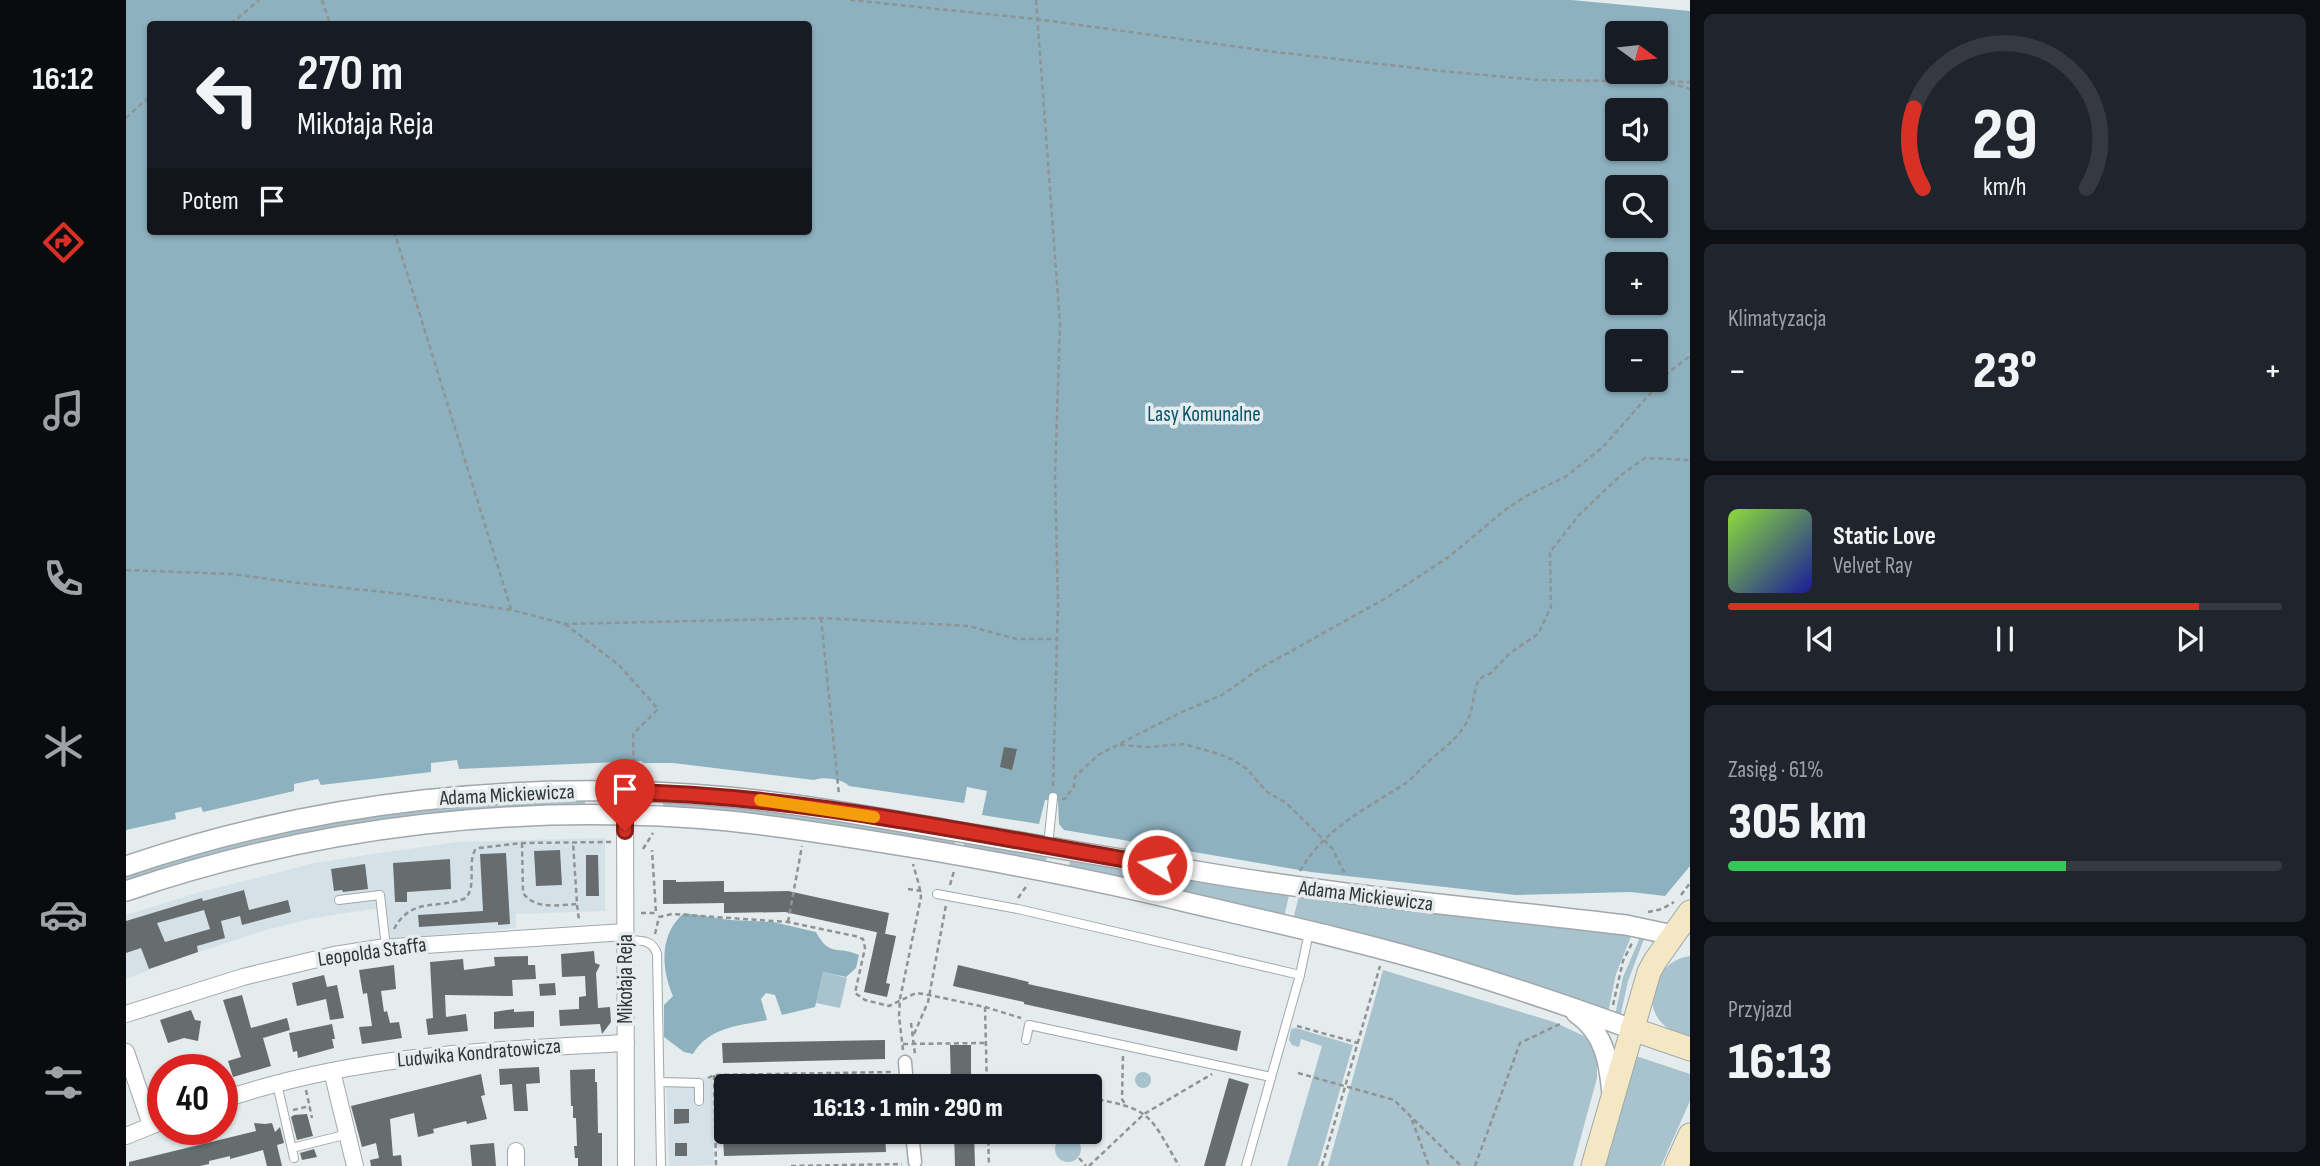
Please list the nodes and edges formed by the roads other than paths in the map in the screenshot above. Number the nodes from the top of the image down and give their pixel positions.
1 (630, 783) junction
2 (1053, 797) road end
3 (625, 830) junction
4 (1054, 847) junction
5 (126, 866) edge
6 (1054, 872) junction
7 (126, 891) edge
8 (937, 894) road end
9 (339, 900) dead end
10 (1690, 912) edge
11 (1309, 931) junction
12 (625, 936) junction
13 (1682, 938) edge
14 (389, 946) junction
15 (1300, 975) junction
16 (126, 1014) edge
17 (1567, 1018) junction
18 (1622, 1025) junction
19 (1026, 1040) dead end
20 (626, 1043) junction
21 (1690, 1049) edge
22 (126, 1052) edge
23 (905, 1067) road end
24 (332, 1071) junction
25 (906, 1074) edge
26 (1271, 1077) junction
27 (660, 1083) junction
28 (276, 1084) junction
29 (238, 1095) edge
30 (1612, 1098) junction
31 (147, 1100) edge
32 (699, 1101) dead end
33 (147, 1127) edge
34 (348, 1133) junction
35 (1690, 1135) edge
36 (126, 1136) edge
37 (913, 1144) edge
38 (292, 1147) junction
39 (294, 1158) dead end
40 (915, 1163) road end
41 (355, 1166) edge
42 (626, 1166) edge
43 (661, 1166) edge
44 (1246, 1166) edge
45 (1593, 1166) edge
46 (1675, 1166) edge

1 - 3 street, Mikołaja Reja
1 - 4 street, Adama Mickiewicza
1 - 5 street, Adama Mickiewicza
2 - 4 lane
3 - 6 street, Adama Mickiewicza
3 - 7 street, Adama Mickiewicza
3 - 12 street, Mikołaja Reja
4 - 6 street
4 - 13 street, Adama Mickiewicza
6 - 11 street, Adama Mickiewicza
8 - 15 lane
9 - 14 lane
10 - 13 main road
11 - 15 lane
11 - 17 street, Adama Mickiewicza
12 - 14 street, Leopolda Staffa
12 - 20 street, Mikołaja Reja
12 - 27 lane
13 - 18 main road
14 - 16 street, Leopolda Staffa
15 - 26 lane
17 - 18 street, Adama Mickiewicza
17 - 30 street
18 - 21 main road
18 - 30 main road
19 - 26 lane
20 - 24 street, Ludwika Kondratowicza
20 - 42 street, Mikołaja Reja
22 - 31 street
23 - 25 street
24 - 28 street, Ludwika Kondratowicza
24 - 34 street
26 - 44 lane
27 - 32 lane
27 - 43 lane
28 - 29 street, Ludwika Kondratowicza
28 - 38 lane
30 - 45 main road
33 - 36 street
34 - 38 lane
34 - 41 street
35 - 46 main road
37 - 40 street
38 - 39 lane

